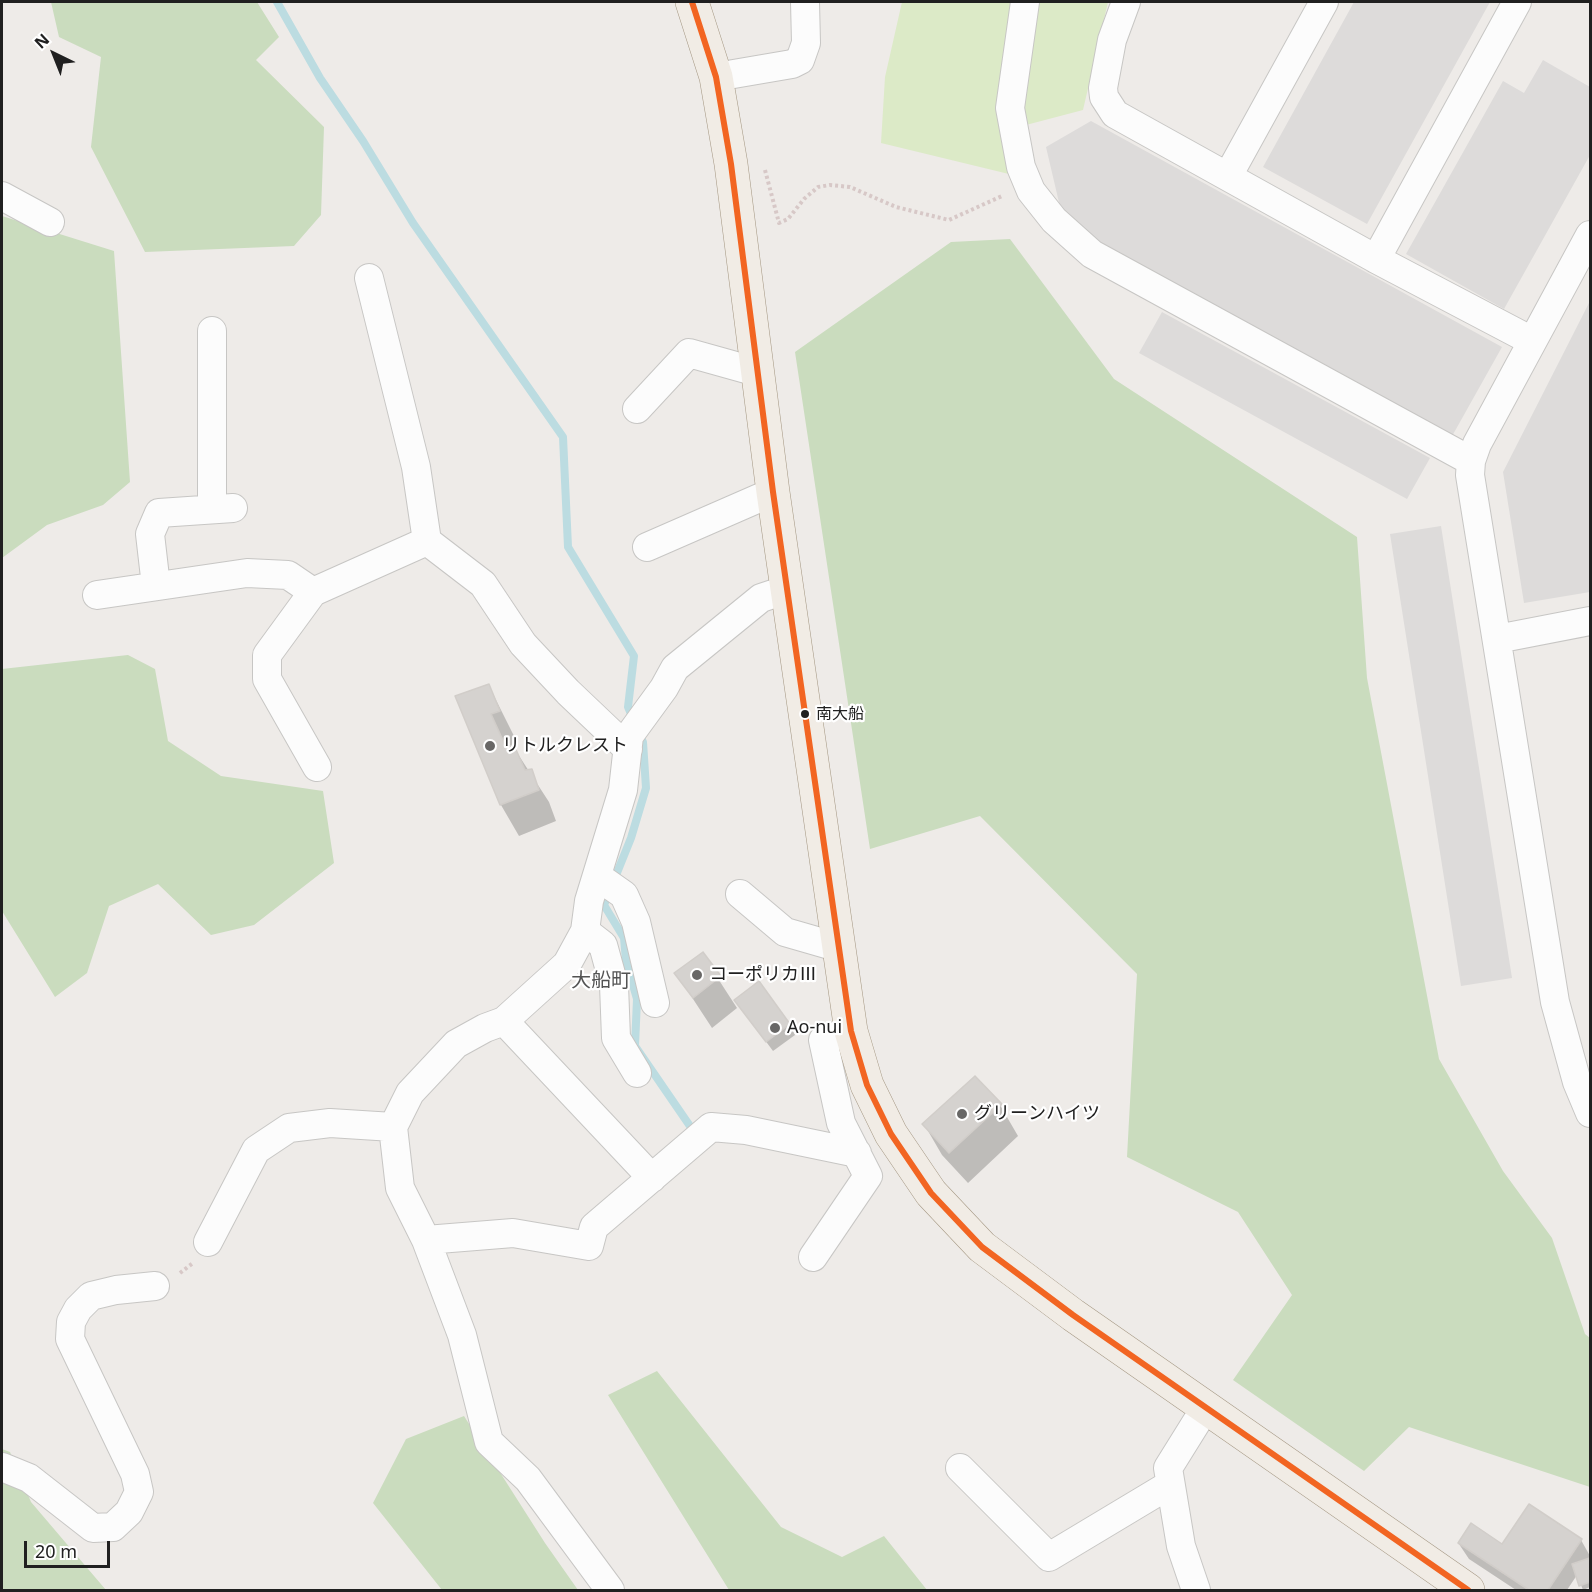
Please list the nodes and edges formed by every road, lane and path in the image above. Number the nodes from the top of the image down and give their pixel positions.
1 (692, 2) edge
2 (805, 2) edge
3 (1025, 2) edge
4 (1126, 2) edge
5 (1324, 2) edge
6 (1516, 2) edge
7 (716, 77) junction
8 (764, 166) dead end
9 (1228, 177) junction
10 (1028, 183) junction
11 (2, 196) edge
12 (50, 222) dead end
13 (1590, 235) edge
14 (1376, 259) junction
15 (369, 278) dead end
16 (212, 331) dead end
17 (1532, 341) junction
18 (757, 372) junction
19 (637, 409) dead end
20 (1471, 461) junction
21 (773, 492) junction
22 (427, 541) junction
23 (647, 547) dead end
24 (156, 586) junction
25 (788, 589) junction
26 (313, 592) junction
27 (97, 594) dead end
28 (1590, 621) edge
29 (1497, 639) junction
30 (628, 743) junction
31 (317, 767) dead end
32 (597, 876) junction
33 (740, 894) dead end
34 (585, 931) junction
35 (837, 947) junction
36 (656, 1003) dead end
37 (504, 1022) junction
38 (851, 1031) junction
39 (636, 1073) dead end
40 (1590, 1113) edge
41 (393, 1127) junction
42 (857, 1153) junction
43 (652, 1178) junction
44 (426, 1240) junction
45 (208, 1242) joint
46 (813, 1257) dead end
47 (155, 1286) joint
48 (1206, 1407) junction
49 (2, 1467) edge
50 (960, 1468) dead end
51 (1169, 1485) junction
52 (609, 1590) edge
53 (1196, 1590) edge
54 (1468, 1590) edge

1 - 7 main road
2 - 7 street
3 - 10 street
4 - 9 street
5 - 9 street
6 - 14 street
7 - 18 main road
8 - 10 path
9 - 14 street
10 - 20 street
11 - 12 street
13 - 17 street
14 - 17 street
15 - 22 street
16 - 24 street
17 - 20 street
18 - 19 street
18 - 21 main road
20 - 29 street
21 - 23 street
21 - 25 main road
22 - 26 street
22 - 30 street
24 - 26 street
24 - 27 street
25 - 30 street
25 - 35 main road
26 - 31 street
28 - 29 street
29 - 40 street
30 - 32 street
32 - 34 street
32 - 36 street
33 - 35 street
34 - 37 street
34 - 39 street
35 - 38 main road
37 - 41 street
37 - 43 street
38 - 42 street
38 - 48 main road
41 - 44 street
41 - 45 street
42 - 43 street
42 - 46 street
43 - 44 street
44 - 52 street
45 - 47 path
47 - 49 street
48 - 51 street
48 - 54 main road
50 - 51 street
51 - 53 street

